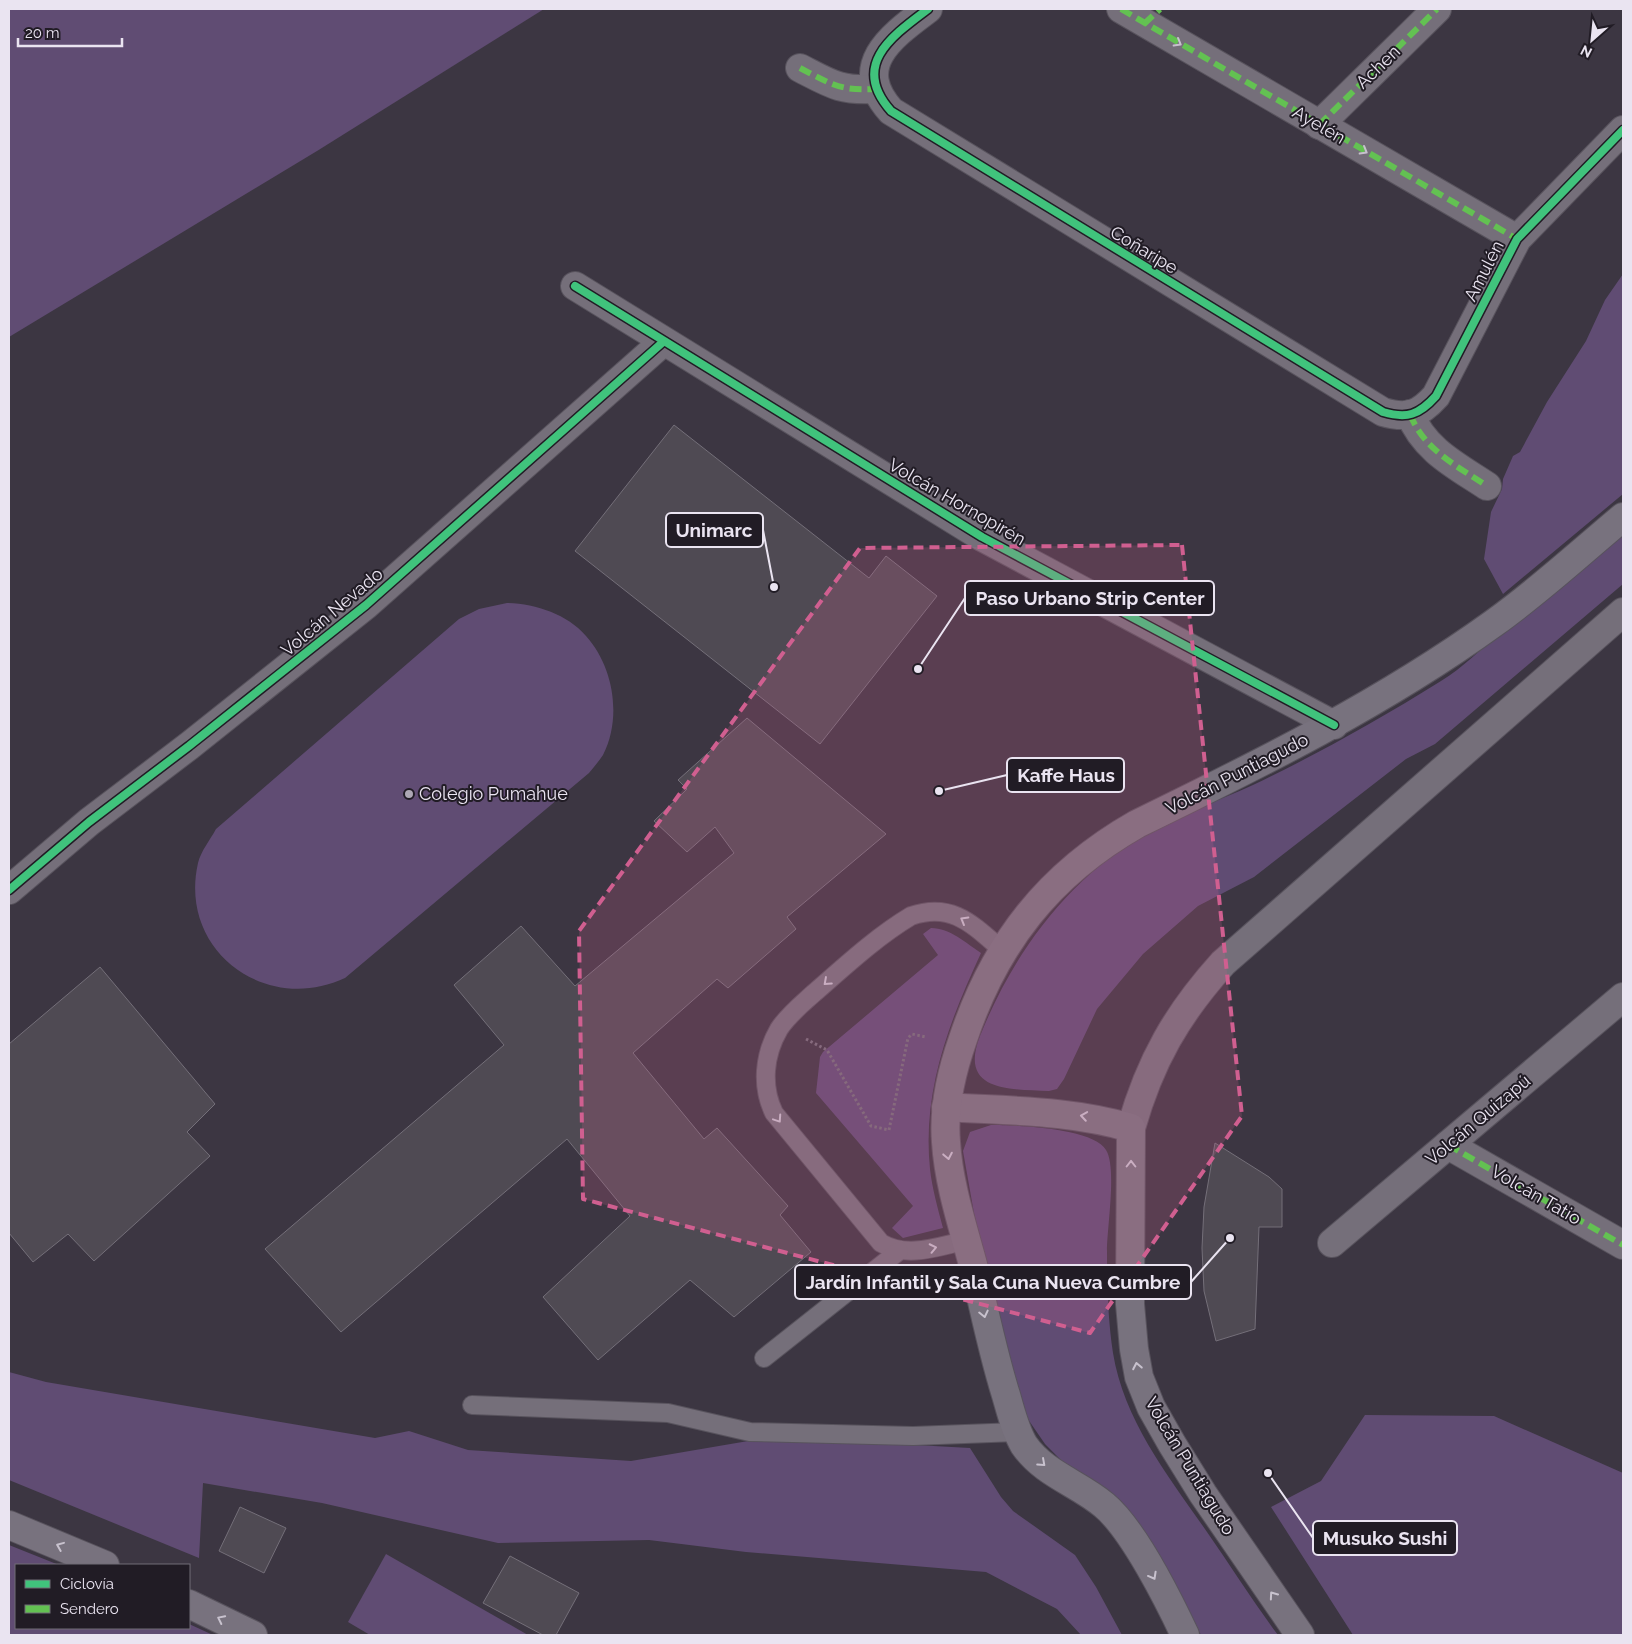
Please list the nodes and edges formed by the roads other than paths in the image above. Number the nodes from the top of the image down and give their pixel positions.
1 (928, 9) edge
2 (1121, 9) edge
3 (1437, 9) edge
4 (1152, 16) edge
5 (800, 68) dead end
6 (875, 89) junction
7 (1319, 125) junction
8 (1623, 130) edge
9 (1517, 239) junction
10 (575, 286) dead end
11 (663, 342) junction
12 (1410, 414) junction
13 (1487, 486) dead end
14 (1623, 517) edge
15 (1623, 612) edge
16 (1334, 725) junction
17 (9, 890) edge
18 (1002, 950) junction
19 (1623, 997) edge
20 (946, 1107) junction
21 (1131, 1128) junction
22 (1448, 1145) junction
23 (968, 1240) junction
24 (1332, 1243) dead end
25 (1623, 1245) edge
26 (899, 1250) junction
27 (764, 1358) dead end
28 (472, 1405) dead end
29 (1017, 1432) junction
30 (9, 1525) edge
31 (103, 1564) edge
32 (190, 1604) edge
33 (253, 1635) edge
34 (1185, 1635) edge
35 (1300, 1635) edge

1 - 6 street
2 - 4 street, Ayelén
3 - 7 street, Achen
4 -> 7 street, Ayelén
5 - 6 street
6 - 12 street, Coñaripe
7 -> 9 street, Ayelén
8 - 9 street, Amulén
9 - 12 street, Amulén
10 - 11 street, Volcán Hornopirén
11 - 16 street, Volcán Hornopirén
11 - 17 street, Volcán Nevado
12 - 13 street
14 - 16 main road, Volcán Puntiagudo
15 - 21 street, Volcán Puntiagudo
16 - 18 main road, Volcán Puntiagudo
18 - 20 main road, Volcán Puntiagudo
18 -> 26 lane
19 - 22 street, Volcán Quizapú
21 -> 20 main road
20 -> 23 main road, Volcán Puntiagudo
35 -> 21 main road, Volcán Puntiagudo
22 - 24 street, Volcán Quizapú
22 - 25 street, Volcán Tatio
26 -> 23 lane
23 -> 29 main road, Volcán Puntiagudo
26 - 27 lane
28 - 29 lane
29 -> 34 main road, Volcán Puntiagudo
31 -> 30 main road
33 -> 32 main road

